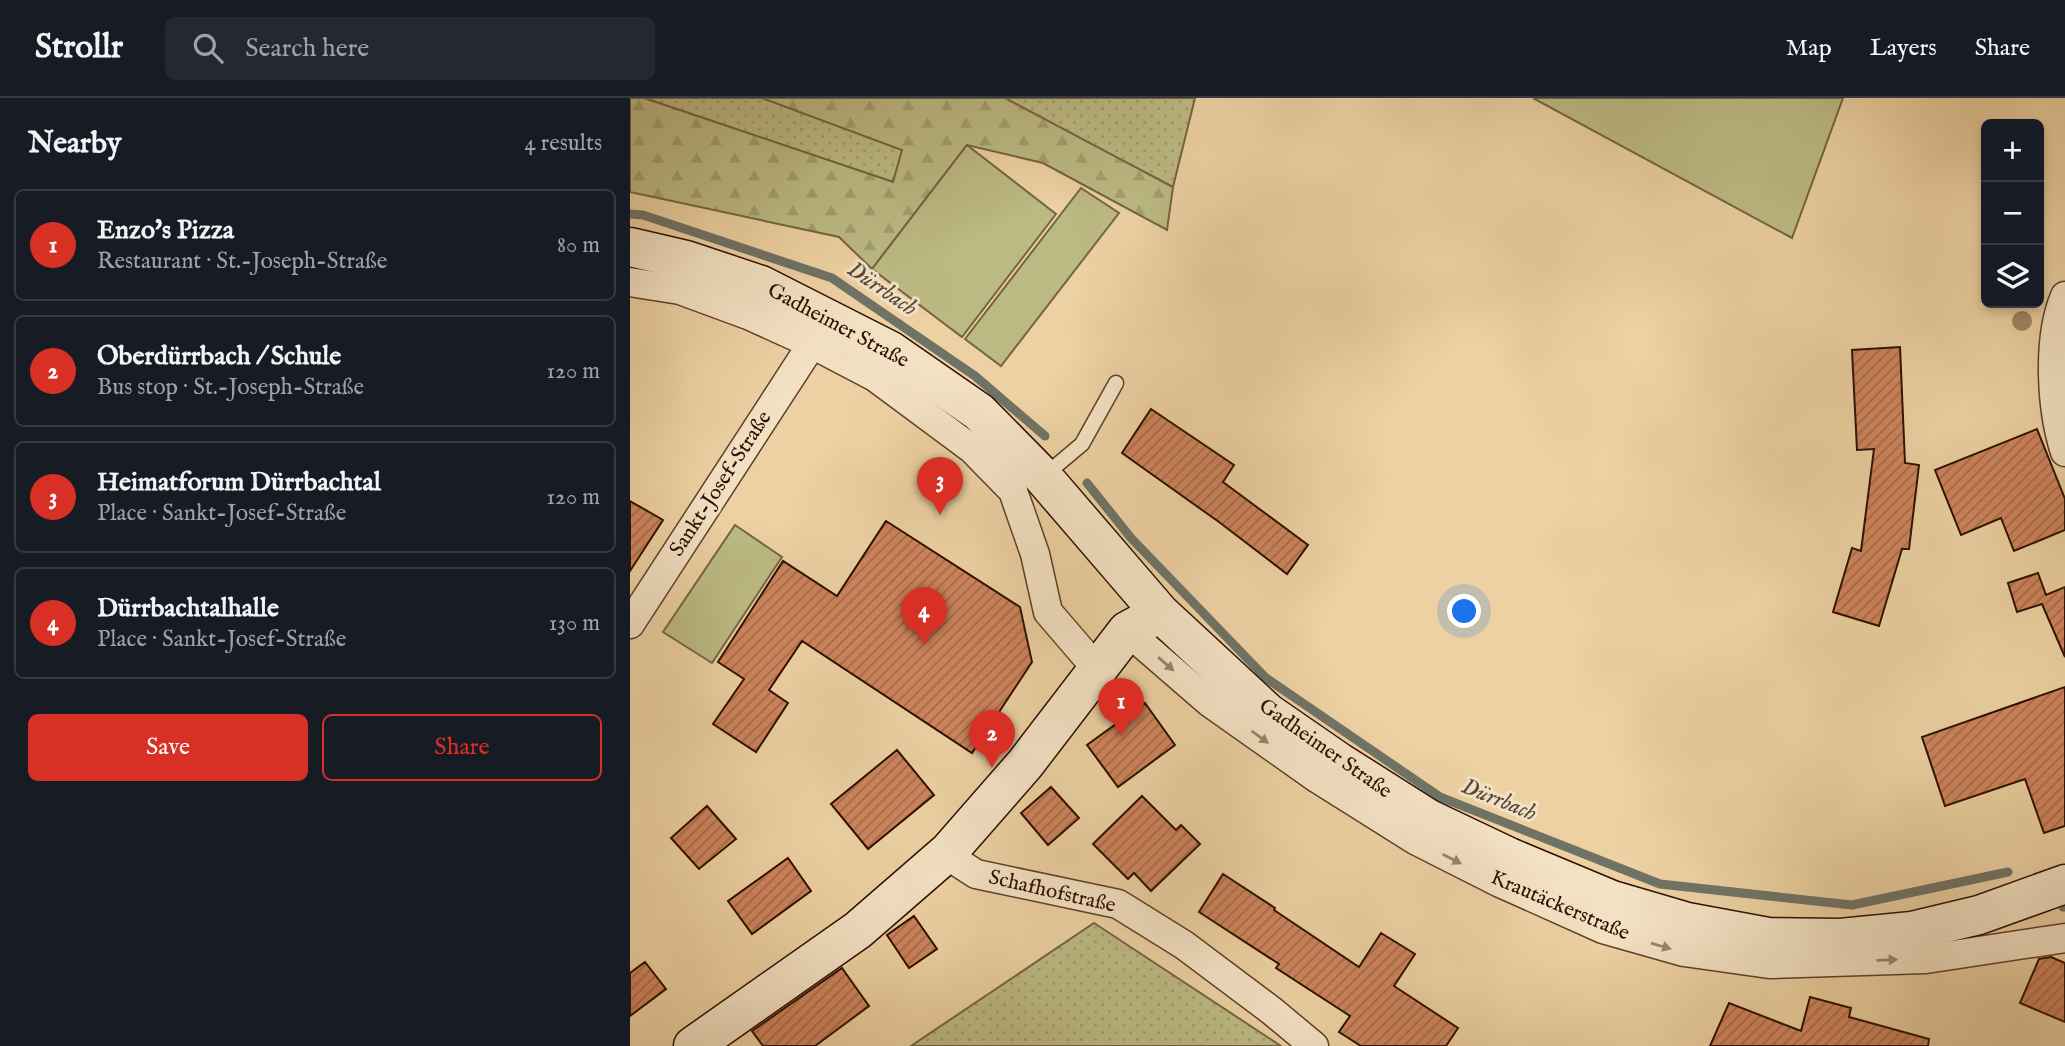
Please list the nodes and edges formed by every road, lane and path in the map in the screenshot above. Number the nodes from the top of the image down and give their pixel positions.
1 (630, 247) edge
2 (630, 282) edge
3 (2065, 296) edge
4 (811, 344) junction
5 (1116, 383) dead end
6 (2065, 452) edge
7 (1043, 477) junction
8 (1144, 622) junction
9 (630, 624) edge
10 (1097, 669) junction
11 (949, 851) junction
12 (2065, 884) edge
13 (2065, 938) edge
14 (693, 1046) edge
15 (1314, 1046) edge

1 - 7 street, Gadheimer Straße
2 - 4 street
3 - 6 street
4 - 9 street, Sankt-Josef-Straße
4 - 10 street
5 - 7 lane
7 - 8 street, Gadheimer Straße
8 - 10 street
8 - 12 street, Gadheimer Straße
8 -> 13 street, Krautäckerstraße
10 - 11 street
11 - 14 street
11 - 15 street, Schafhofstraße

